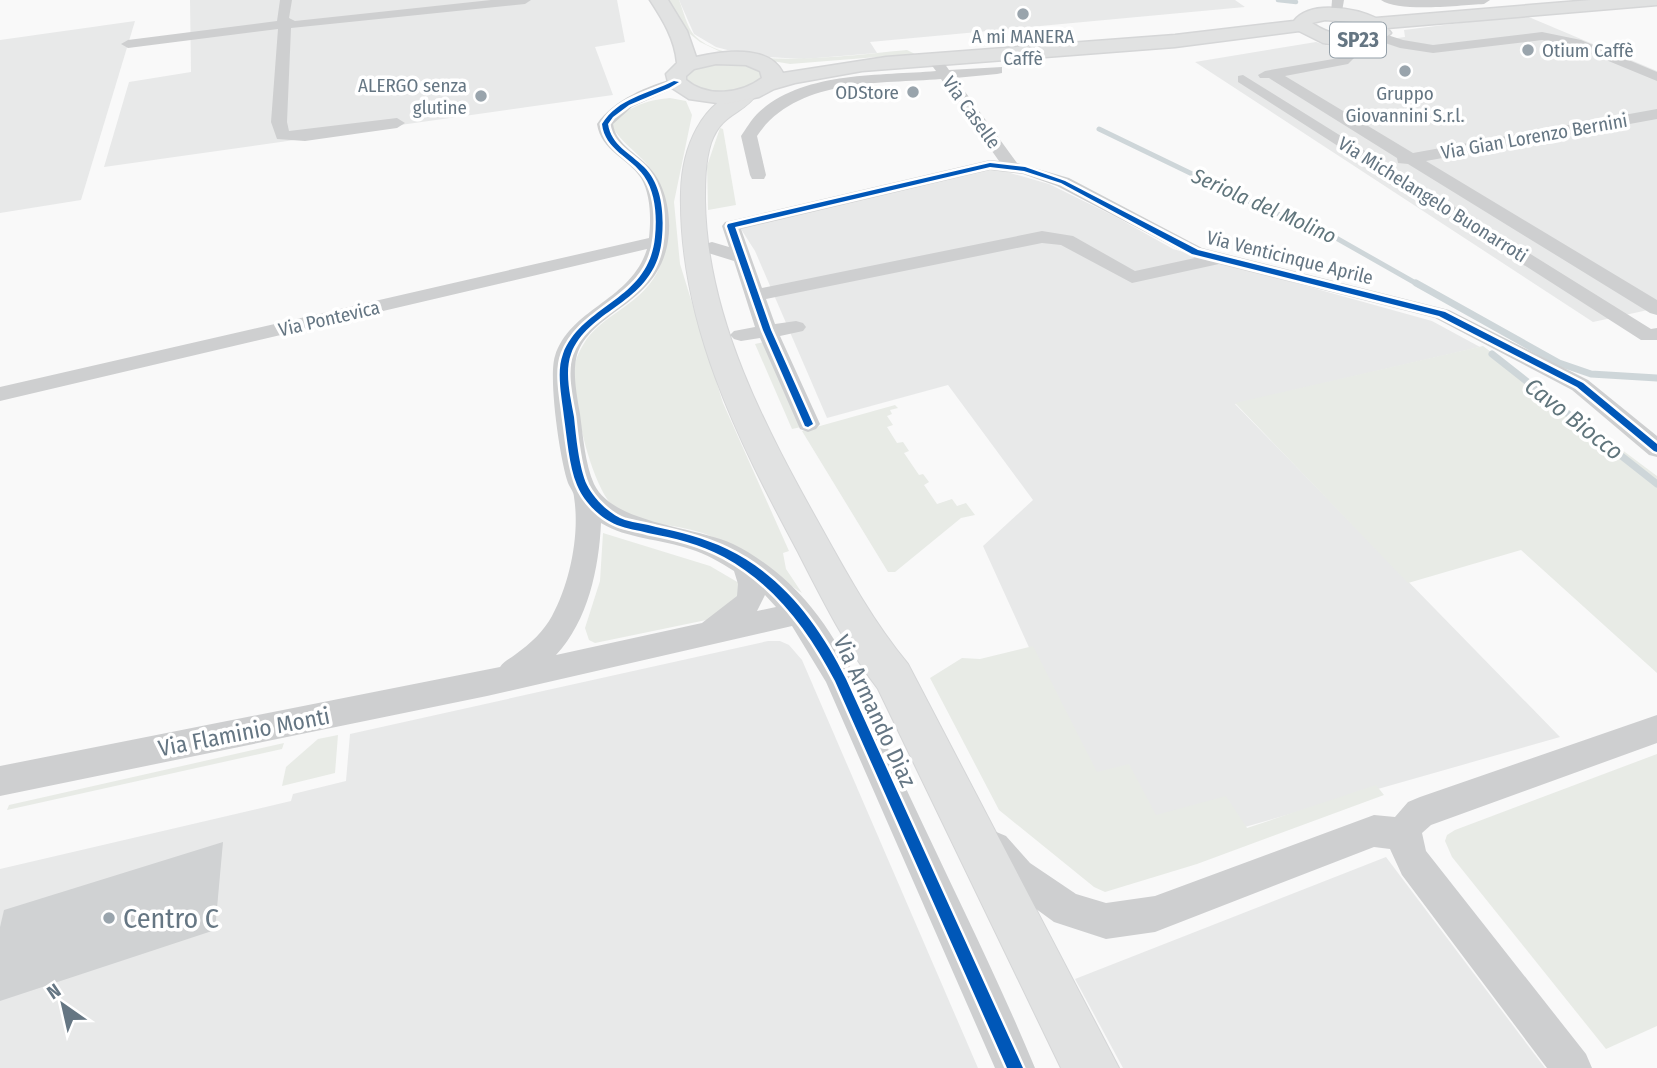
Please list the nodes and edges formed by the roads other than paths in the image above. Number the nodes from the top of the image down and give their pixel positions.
1 (286, 0) edge
2 (526, 0) edge
3 (659, 0) edge
4 (1387, 0) edge
5 (1484, 0) edge
6 (1654, 0) edge
7 (1338, 7) edge
8 (285, 24) junction
9 (675, 25) junction
10 (1312, 30) junction
11 (1375, 30) junction
12 (1347, 40) junction
13 (128, 44) dead end
14 (727, 57) junction
15 (760, 62) junction
16 (872, 65) junction
17 (940, 67) junction
18 (997, 70) dead end
19 (1614, 71) dead end
20 (1272, 74) junction
21 (1657, 77) edge
22 (687, 83) junction
23 (768, 84) junction
24 (1657, 90) edge
25 (747, 94) junction
26 (1657, 114) edge
27 (397, 123) dead end
28 (707, 127) junction
29 (1412, 159) junction
30 (1010, 165) junction
31 (1378, 165) junction
32 (758, 175) dead end
33 (692, 189) junction
34 (721, 237) junction
35 (659, 241) junction
36 (1217, 259) junction
37 (1585, 265) junction
38 (1550, 273) junction
39 (1657, 285) edge
40 (1629, 291) junction
41 (756, 295) junction
42 (1657, 309) edge
43 (709, 313) junction
44 (796, 327) dead end
45 (754, 332) junction
46 (1652, 335) edge
47 (0, 394) edge
48 (808, 424) dead end
49 (1657, 449) edge
50 (587, 496) junction
51 (622, 523) junction
52 (589, 532) junction
53 (746, 564) junction
54 (800, 612) junction
55 (558, 634) junction
56 (701, 635) junction
57 (596, 659) junction
58 (893, 677) junction
59 (487, 683) junction
60 (1657, 729) edge
61 (0, 781) edge
62 (958, 806) junction
63 (1403, 834) junction
64 (1014, 1068) edge
65 (1091, 1068) edge
66 (1572, 1068) edge

1 - 8 street
2 - 8 street
3 - 9 main road
4 - 5 street
6 - 11 main road, SP23
7 - 10 main road, SP23
7 - 11 main road, SP23
8 - 13 street
8 - 27 street
9 - 14 main road
9 - 22 main road
10 - 12 main road, SP23
10 - 17 main road, SP23
11 - 12 main road, SP23
11 - 21 street
12 - 20 street, Via Michelangelo Buonarroti
14 - 15 main road
14 - 22 main road
15 - 16 main road, SP23
15 - 23 main road
16 - 17 main road, SP23
16 - 23 main road, SP23
17 - 18 street
17 - 30 street, Via Caselle
17 - 32 street
19 - 24 street
20 - 29 street, Via Michelangelo Buonarroti
20 - 31 street, Via Michelangelo Buonarroti
22 - 25 main road
22 - 28 main road
22 - 35 street
23 - 25 main road
25 - 28 main road, Via Armando Diaz
26 - 29 street, Via Gian Lorenzo Bernini
28 - 33 main road, Via Armando Diaz
29 - 31 street, Via Gian Lorenzo Bernini
29 - 37 street, Via Michelangelo Buonarroti
30 - 34 street, Via Venticinque Aprile
30 - 36 street, Via Venticinque Aprile
31 - 38 street, Via Michelangelo Buonarroti
33 - 34 main road, Via Armando Diaz
33 - 43 main road, Via Armando Diaz
34 - 41 street, Via Armando Diaz
34 - 45 main road, Via Armando Diaz
35 - 47 street, Via Pontevica
35 - 50 street
36 - 41 street
36 - 49 street, Via Venticinque Aprile
37 - 38 street
37 - 40 street, Via Michelangelo Buonarroti
38 - 46 street, Via Michelangelo Buonarroti
39 - 40 street
40 - 42 street, Via Michelangelo Buonarroti
41 - 45 street, Via Armando Diaz
43 - 45 main road
43 - 58 main road, Via Armando Diaz
44 - 45 street
45 - 48 street, Via Armando Diaz
45 - 58 main road, Via Armando Diaz
50 - 51 street, Via Armando Diaz
50 - 52 street, Via Flaminio Monti
51 - 52 street
51 - 53 street, Via Armando Diaz
52 - 55 street, Via Flaminio Monti
53 - 54 street, Via Armando Diaz
53 - 56 street
54 - 56 street, Via Flaminio Monti
54 - 64 street, Via Armando Diaz
55 - 57 street
55 - 59 street, Via Flaminio Monti
56 - 57 street, Via Flaminio Monti
57 - 59 street, Via Flaminio Monti
58 - 62 main road, Via Armando Diaz
59 - 61 street, Via Flaminio Monti
60 - 63 street
62 - 63 street
62 - 65 main road, Via Armando Diaz
63 - 66 street

